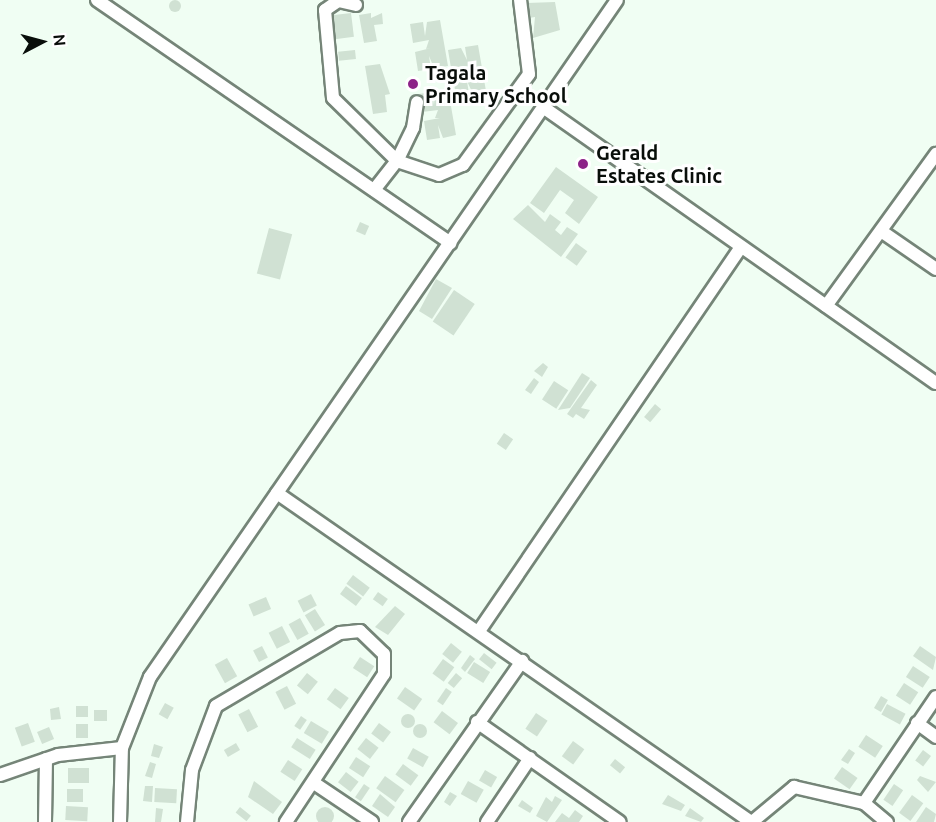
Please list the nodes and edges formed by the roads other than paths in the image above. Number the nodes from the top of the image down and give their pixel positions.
1 (520, 0) edge
2 (617, 0) edge
3 (102, 2) edge
4 (356, 5) dead end
5 (417, 102) dead end
6 (543, 108) junction
7 (935, 157) edge
8 (397, 161) junction
9 (374, 190) junction
10 (881, 231) junction
11 (450, 243) junction
12 (741, 247) junction
13 (936, 269) edge
14 (826, 306) junction
15 (936, 383) edge
16 (277, 493) junction
17 (479, 631) junction
18 (522, 661) junction
19 (936, 697) edge
20 (477, 723) junction
21 (917, 723) junction
22 (936, 737) edge
23 (122, 748) junction
24 (530, 758) junction
25 (46, 759) junction
26 (0, 775) edge
27 (314, 783) junction
28 (864, 803) junction
29 (744, 820) edge
30 (45, 822) edge
31 (120, 822) edge
32 (188, 822) edge
33 (286, 822) edge
34 (372, 822) edge
35 (409, 822) edge
36 (487, 822) edge
37 (620, 822) edge
38 (887, 822) edge

1 - 8 street
2 - 6 street
3 - 9 street
4 - 8 street
5 - 8 street
6 - 11 street
6 - 12 street
7 - 10 street
8 - 9 street
9 - 11 street
10 - 13 street
10 - 14 street
11 - 16 street
12 - 14 street
12 - 17 street
14 - 15 street
16 - 17 street
16 - 23 street
17 - 18 street
18 - 20 street
18 - 29 street
19 - 21 street
20 - 24 street
20 - 35 street
21 - 22 street
21 - 28 street
23 - 25 street
23 - 31 street
24 - 36 street
24 - 37 street
25 - 26 street
25 - 30 street
27 - 32 street
27 - 33 street
27 - 34 street
28 - 29 street
28 - 38 street

